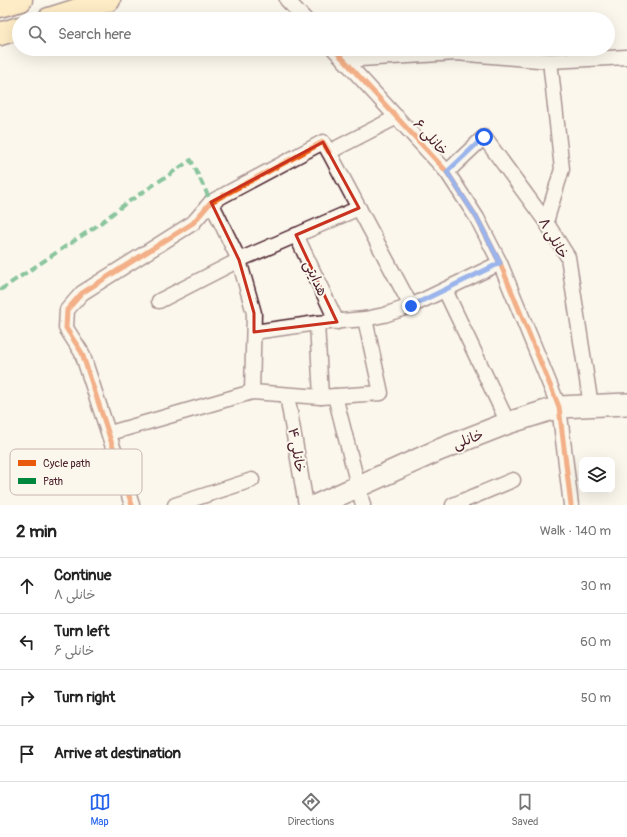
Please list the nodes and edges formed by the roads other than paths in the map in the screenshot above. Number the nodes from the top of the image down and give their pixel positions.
1 (21, 0) edge
2 (109, 0) edge
3 (287, 0) edge
4 (0, 6) edge
5 (71, 12) edge
6 (298, 12) edge
7 (12, 30) edge
8 (0, 34) edge
9 (340, 56) edge
10 (419, 56) edge
11 (483, 56) edge
12 (627, 57) edge
13 (344, 60) junction
14 (550, 61) junction
15 (396, 117) junction
16 (329, 152) junction
17 (447, 172) junction
18 (211, 202) junction
19 (358, 208) junction
20 (546, 222) junction
21 (296, 235) junction
22 (239, 260) junction
23 (500, 263) junction
24 (445, 290) junction
25 (159, 302) dead end
26 (411, 306) junction
27 (365, 319) junction
28 (337, 322) junction
29 (316, 323) junction
30 (254, 332) junction
31 (252, 392) junction
32 (287, 395) junction
33 (336, 396) junction
34 (321, 397) junction
35 (627, 404) edge
36 (590, 406) junction
37 (559, 407) junction
38 (508, 423) junction
39 (110, 433) junction
40 (115, 449) edge
41 (252, 480) dead end
42 (513, 480) dead end
43 (129, 495) edge
44 (361, 496) edge
45 (132, 505) edge
46 (175, 505) edge
47 (306, 505) edge
48 (317, 505) edge
49 (453, 505) edge
50 (571, 505) edge

1 - 4 highway
2 - 5 highway
3 - 6 street
7 - 8 highway
9 - 13 street, خانلی ۶
10 - 13 street
11 - 14 street
12 - 14 street
13 - 15 street, خانلی ۶
14 - 20 street
15 - 16 street
15 - 17 street, خانلی ۶
16 - 18 street
16 - 19 street
17 - 20 street, خانلی ۸
17 - 23 street, خانلی ۶
18 - 22 street
18 - 39 street
19 - 21 street
19 - 26 street
20 - 36 street, خانلی ۸
21 - 22 street
21 - 28 street, هدایتی
22 - 25 street
22 - 30 street
23 - 24 street
23 - 37 street, خانلی ۶
24 - 26 street
24 - 38 street
26 - 27 street
27 - 28 street
27 - 33 street
28 - 29 street
29 - 30 street
29 - 34 street
30 - 31 street
31 - 32 street
31 - 39 street
32 - 34 street
32 - 47 street, خانلی ۴
33 - 34 street
33 - 44 street
35 - 36 main road, خانلی
36 - 37 main road, خانلی
37 - 38 main road, خانلی
37 - 50 street, خانلی ۶
38 - 44 main road, خانلی
39 - 40 street
41 - 46 street
42 - 49 street
43 - 45 street
44 - 48 main road, خانلی

